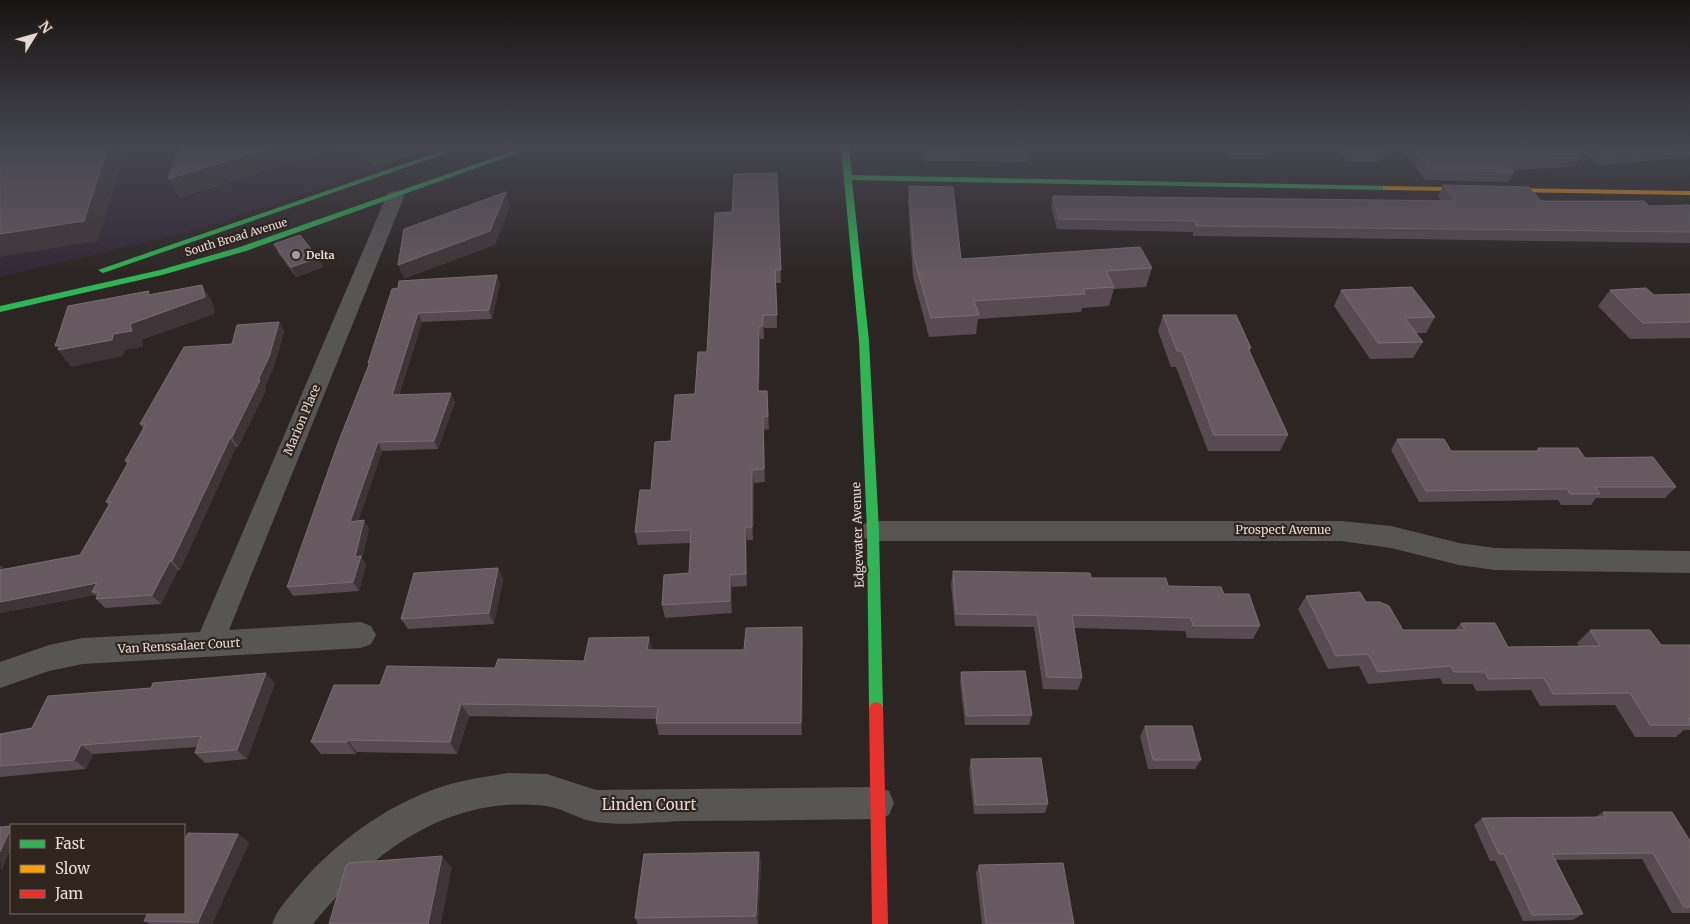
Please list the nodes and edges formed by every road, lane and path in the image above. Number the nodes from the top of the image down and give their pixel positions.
1 (336, 190) edge
2 (394, 190) edge
3 (414, 190) edge
4 (849, 190) edge
5 (1515, 190) edge
6 (1690, 193) edge
7 (395, 197) junction
8 (93, 272) dead end
9 (21, 292) dead end
10 (0, 298) edge
11 (0, 309) edge
12 (873, 531) junction
13 (1690, 562) edge
14 (361, 635) dead end
15 (209, 644) junction
16 (0, 675) edge
17 (877, 803) junction
18 (290, 924) edge
19 (880, 924) edge

1 - 8 street, South Broad Avenue
2 - 7 street
3 - 7 street, South Broad Avenue
4 - 12 street, Edgewater Avenue
5 - 6 street
7 - 11 street, South Broad Avenue
7 - 15 street, Marion Place
9 - 10 street
12 - 13 street, Prospect Avenue
12 - 17 street, Edgewater Avenue
14 - 15 street, Van Renssalaer Court
15 - 16 street, Van Renssalaer Court
17 - 18 street, Linden Court
17 - 19 street, Edgewater Avenue

